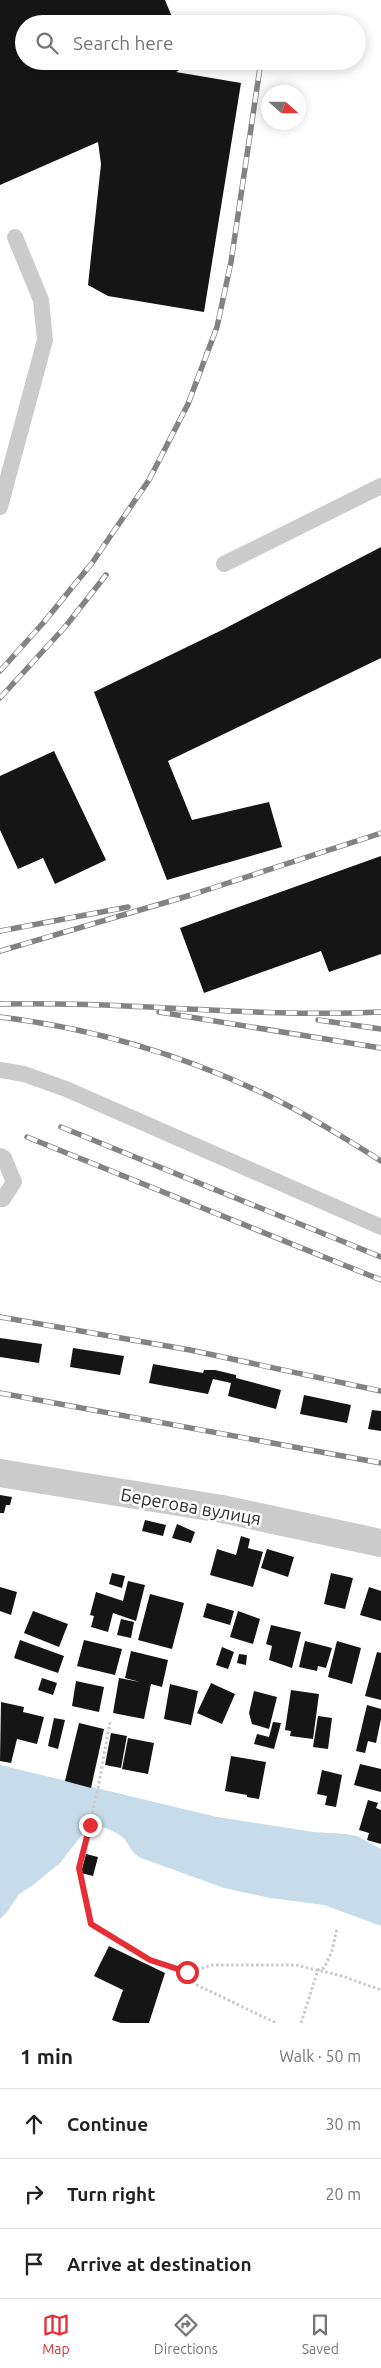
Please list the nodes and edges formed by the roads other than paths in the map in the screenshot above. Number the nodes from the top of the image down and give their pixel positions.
1 (15, 237) dead end
2 (381, 486) edge
3 (0, 507) edge
4 (224, 564) dead end
5 (0, 1070) edge
6 (0, 1156) edge
7 (0, 1199) edge
8 (381, 1226) edge
9 (0, 1473) edge
10 (381, 1543) edge

1 - 3 lane
2 - 4 lane
5 - 8 lane
6 - 7 lane
9 - 10 street, Берегова вулиця

